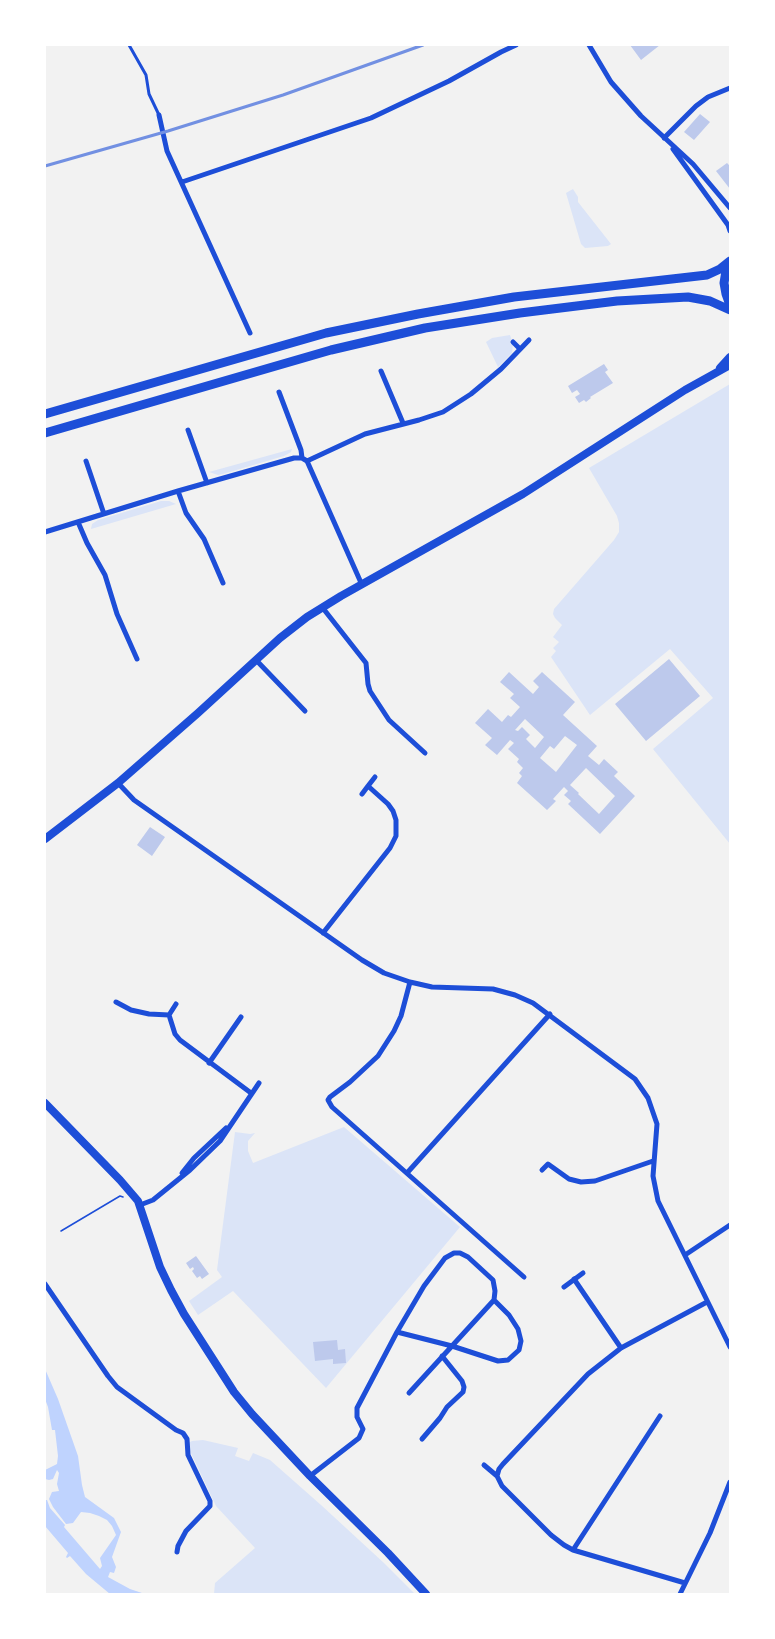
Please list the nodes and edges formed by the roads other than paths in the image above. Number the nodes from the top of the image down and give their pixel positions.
1 (129, 45) edge
2 (516, 45) edge
3 (589, 45) edge
4 (730, 88) edge
5 (159, 115) joint
6 (666, 140) junction
7 (182, 182) junction
8 (730, 208) edge
9 (730, 231) edge
10 (730, 261) edge
11 (730, 305) edge
12 (730, 310) edge
13 (250, 333) dead end
14 (529, 340) dead end
15 (513, 342) dead end
16 (520, 349) junction
17 (730, 357) edge
18 (730, 365) edge
19 (381, 371) dead end
20 (712, 375) junction
21 (279, 392) dead end
22 (45, 414) edge
23 (403, 423) junction
24 (188, 430) dead end
25 (45, 433) edge
26 (304, 459) junction
27 (86, 461) dead end
28 (207, 483) junction
29 (178, 491) junction
30 (104, 514) junction
31 (78, 522) junction
32 (45, 532) edge
33 (223, 583) dead end
34 (362, 585) junction
35 (322, 608) junction
36 (137, 659) dead end
37 (256, 660) junction
38 (305, 711) dead end
39 (425, 753) dead end
40 (375, 777) dead end
41 (118, 783) junction
42 (368, 786) junction
43 (362, 794) dead end
44 (45, 838) edge
45 (323, 933) junction
46 (410, 982) junction
47 (116, 1002) dead end
48 (176, 1004) dead end
49 (550, 1014) junction
50 (169, 1015) junction
51 (242, 1017) dead end
52 (208, 1063) junction
53 (259, 1083) dead end
54 (251, 1093) junction
55 (45, 1103) edge
56 (554, 1157) dead end
57 (653, 1161) junction
58 (548, 1164) junction
59 (542, 1170) dead end
60 (406, 1173) junction
61 (140, 1205) junction
62 (730, 1225) edge
63 (685, 1255) junction
64 (583, 1273) dead end
65 (524, 1277) dead end
66 (574, 1279) junction
67 (45, 1284) edge
68 (564, 1287) dead end
69 (494, 1300) junction
70 (707, 1302) junction
71 (397, 1332) junction
72 (453, 1346) junction
73 (730, 1347) edge
74 (621, 1348) junction
75 (442, 1356) junction
76 (409, 1393) dead end
77 (660, 1416) dead end
78 (422, 1439) dead end
79 (484, 1465) dead end
80 (310, 1476) junction
81 (497, 1476) junction
82 (730, 1482) edge
83 (573, 1550) junction
84 (177, 1551) dead end
85 (685, 1583) junction
86 (426, 1594) edge
87 (680, 1594) edge

1 - 5 lane
2 - 7 street
3 - 6 street
4 - 6 street
5 - 7 street
6 - 8 street
6 - 9 street
7 - 13 street
10 - 11 highway
10 - 22 highway
12 - 25 highway
14 - 16 street
15 - 16 street
16 - 23 street
17 - 20 main road
18 - 20 main road
19 - 23 street
20 - 34 main road
21 - 26 street
23 - 26 street
24 - 28 street
26 - 28 street
26 - 34 street
27 - 30 street
28 - 29 street
29 - 30 street
29 - 33 street
30 - 31 street
31 - 32 street
31 - 36 street
34 - 35 main road
35 - 37 main road
35 - 39 street
37 - 38 street
37 - 41 main road
40 - 42 street
41 - 44 main road
41 - 45 street
42 - 43 street
42 - 45 street
45 - 46 street
46 - 49 street
46 - 60 street
47 - 50 street
48 - 50 street
49 - 57 street
49 - 60 street
50 - 52 street
51 - 52 street
52 - 54 street
53 - 54 street
54 - 61 street
55 - 61 main road
56 - 58 street
57 - 58 street
57 - 63 street
58 - 59 street
60 - 65 street
61 - 80 main road
62 - 63 street
63 - 70 street
64 - 66 street
66 - 68 street
66 - 74 street
67 - 84 street
69 - 71 street
69 - 72 street
69 - 72 street
70 - 73 street
70 - 74 street
71 - 72 street
71 - 80 street
72 - 75 street
74 - 81 street
75 - 76 street
75 - 78 street
77 - 83 street
79 - 81 street
80 - 86 main road
81 - 83 street
82 - 85 street
83 - 85 street
85 - 87 street

